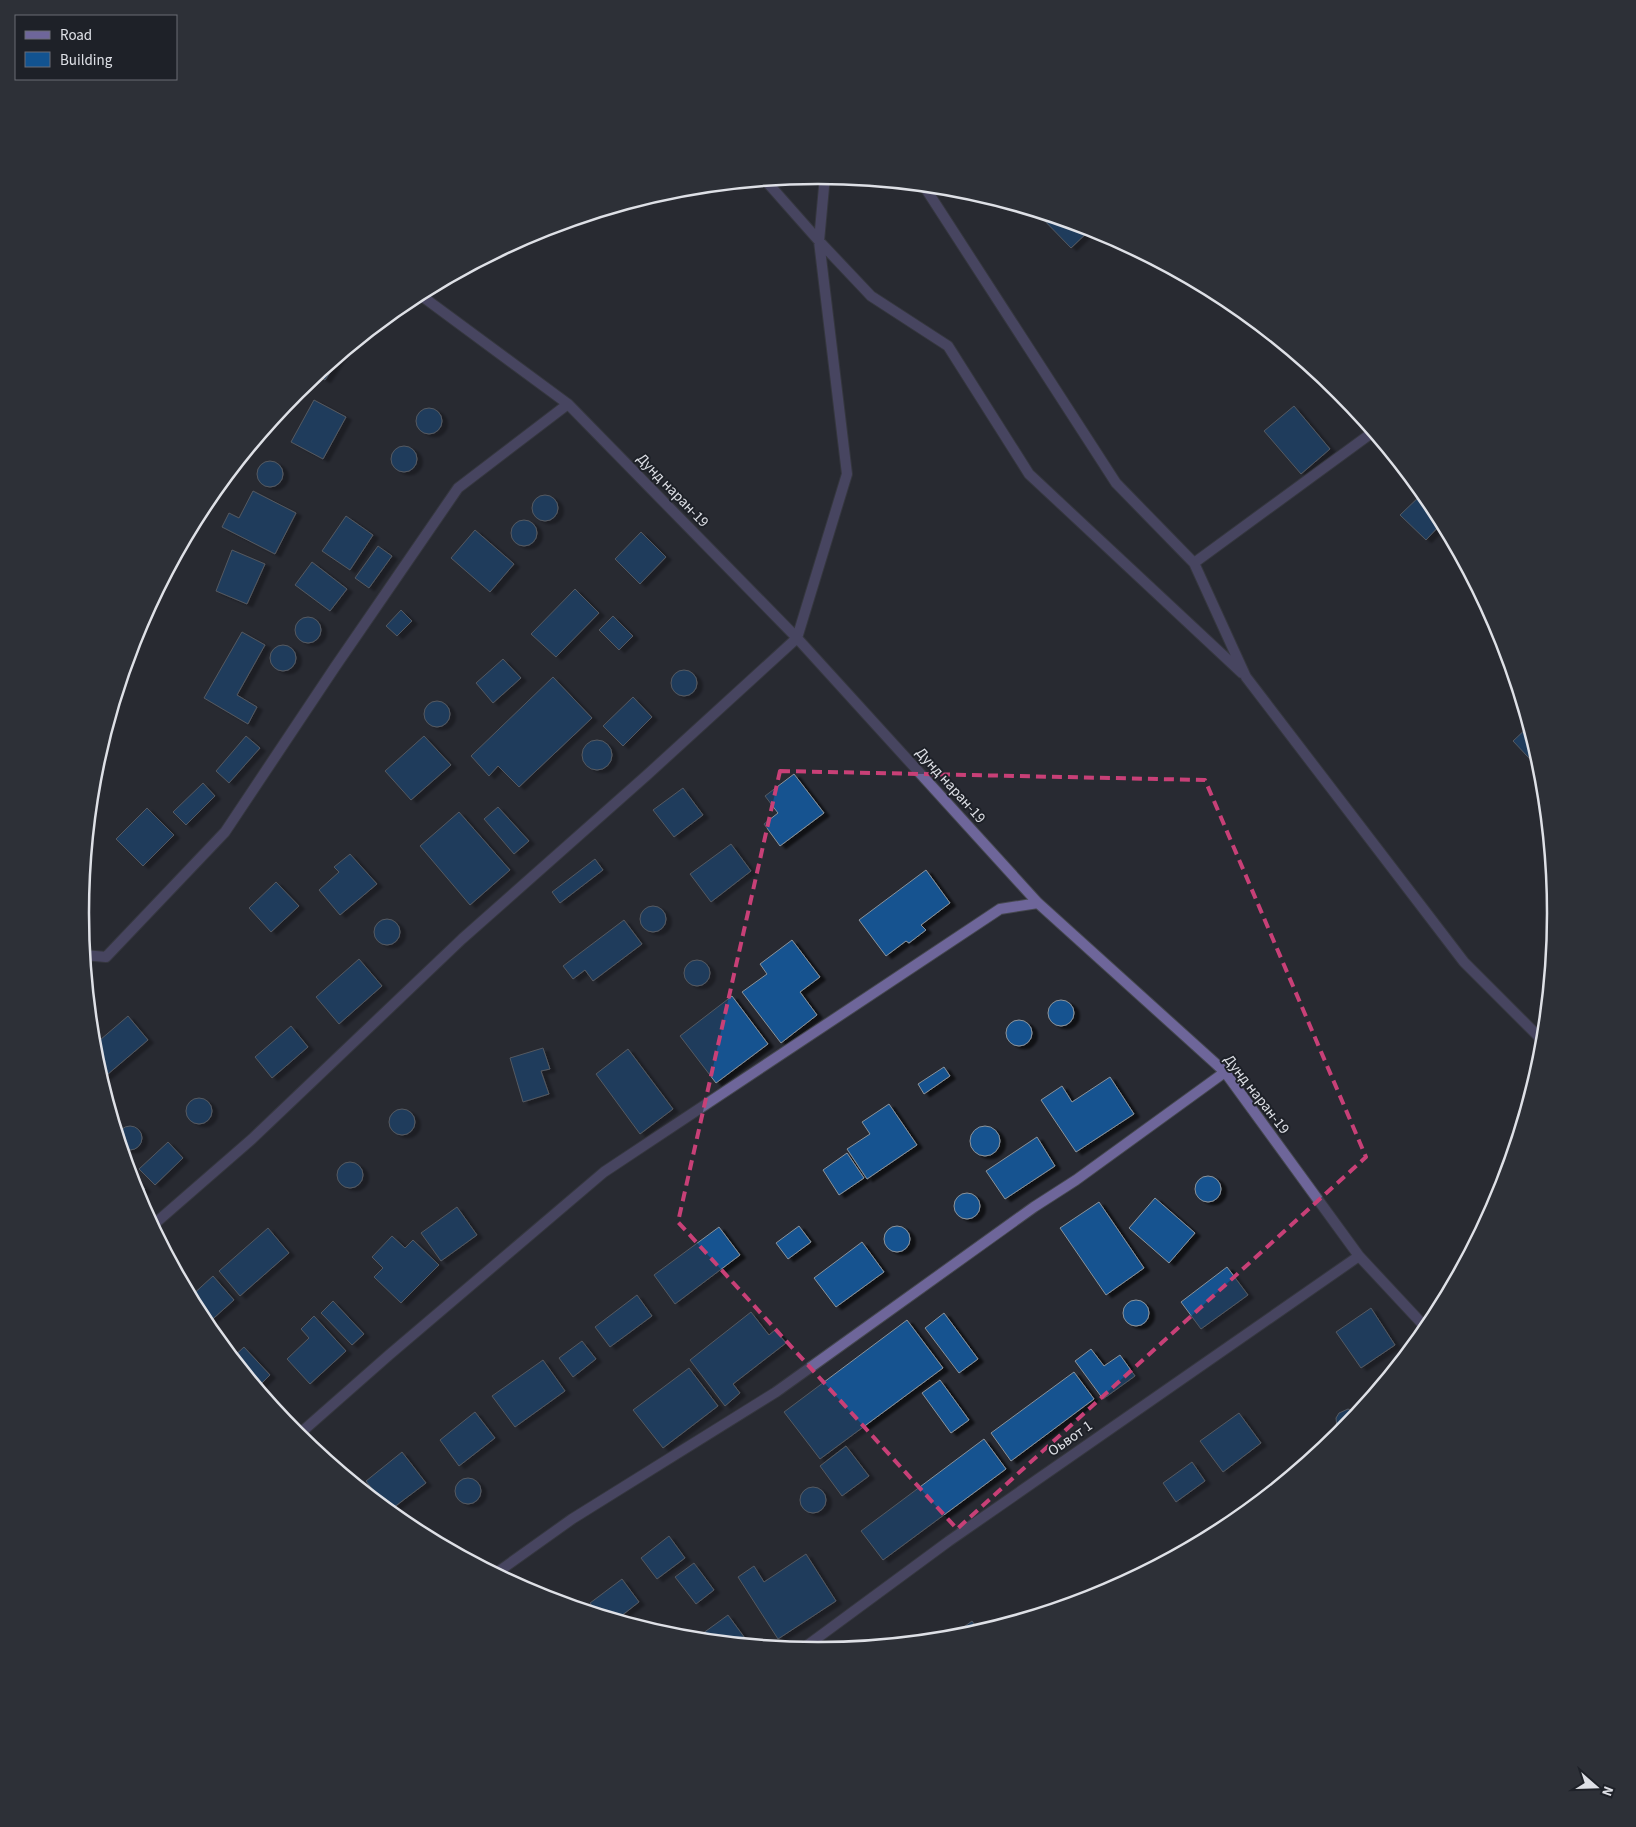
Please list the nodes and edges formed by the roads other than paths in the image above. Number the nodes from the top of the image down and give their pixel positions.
1 (824, 184) edge
2 (770, 186) edge
3 (928, 193) edge
4 (819, 241) junction
5 (426, 299) edge
6 (568, 404) junction
7 (1368, 436) edge
8 (1194, 563) junction
9 (797, 638) junction
10 (1246, 677) junction
11 (1038, 903) junction
12 (90, 956) edge
13 (1537, 1035) edge
14 (1225, 1072) junction
15 (157, 1221) edge
16 (1359, 1256) junction
17 (1421, 1323) edge
18 (303, 1430) edge
19 (501, 1571) edge
20 (812, 1643) edge

1 - 4 street
2 - 4 street
3 - 8 street
4 - 9 street
4 - 10 street
5 - 6 street, Дунд наран-19
6 - 9 street, Дунд наран-19
6 - 12 street
7 - 8 street
8 - 10 street
9 - 11 street, Дунд наран-19
9 - 15 street
10 - 13 street
11 - 14 street, Дунд наран-19
11 - 18 street
14 - 16 street, Дунд наран-19
14 - 19 street
16 - 17 street, Дунд наран-19
16 - 20 street, Оьвот 1

